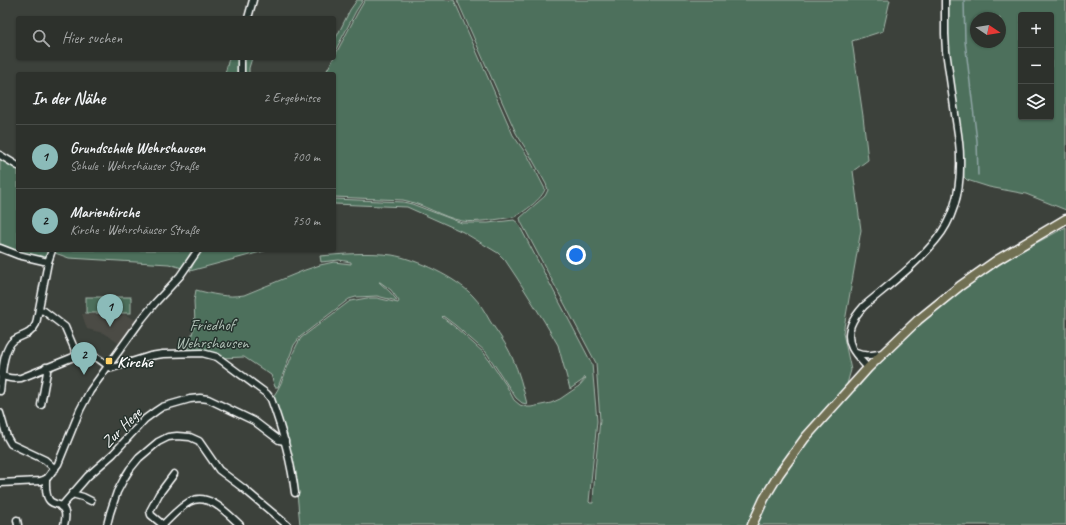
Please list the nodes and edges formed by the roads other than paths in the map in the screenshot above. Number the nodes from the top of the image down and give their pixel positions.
1 (253, 0) edge
2 (945, 0) edge
3 (249, 16) edge
4 (241, 60) edge
5 (240, 72) edge
6 (0, 155) edge
7 (16, 165) edge
8 (1066, 219) edge
9 (0, 248) edge
10 (51, 252) edge
11 (197, 252) edge
12 (48, 262) junction
13 (39, 310) junction
14 (883, 353) junction
15 (856, 354) junction
16 (77, 355) junction
17 (108, 366) junction
18 (46, 367) junction
19 (868, 368) junction
20 (1, 375) edge
21 (0, 391) edge
22 (42, 405) dead end
23 (0, 413) edge
24 (285, 441) junction
25 (54, 469) junction
26 (174, 474) dead end
27 (46, 479) junction
28 (0, 483) edge
29 (295, 493) dead end
30 (72, 494) junction
31 (91, 501) dead end
32 (61, 506) junction
33 (64, 525) edge
34 (107, 525) edge
35 (163, 525) edge
36 (240, 525) edge
37 (287, 525) edge
38 (752, 525) edge

1 - 3 street
2 - 15 street
4 - 5 street
6 - 7 street
8 - 14 main road
9 - 12 street
10 - 12 street
11 - 17 street
12 - 13 street
13 - 16 street
13 - 20 street
14 - 15 street
14 - 19 main road
15 - 19 street
16 - 17 street
16 - 18 street
17 - 24 street
17 - 25 street
18 - 20 street
18 - 22 street
19 - 38 main road
20 - 21 street
23 - 25 street
24 - 29 street
24 - 30 street, Zur Hege
25 - 27 street
26 - 35 street
27 - 28 street
27 - 32 street
30 - 31 street
30 - 32 street, Zur Hege
32 - 33 street
34 - 37 street
35 - 36 street

